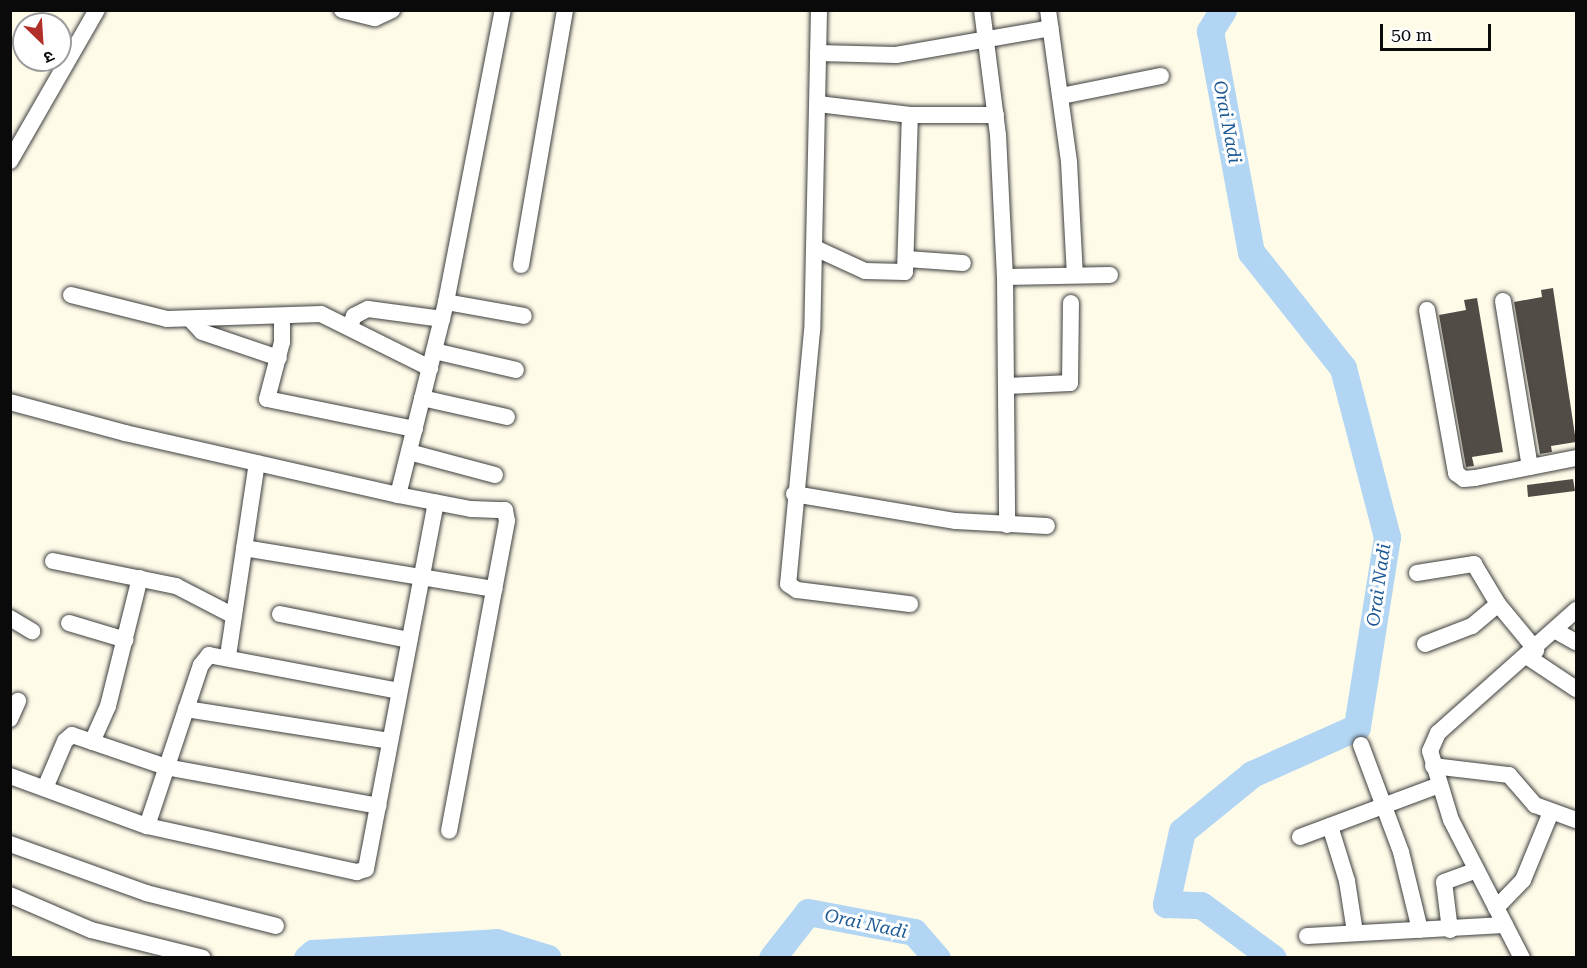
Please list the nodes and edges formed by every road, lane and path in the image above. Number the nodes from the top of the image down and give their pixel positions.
1 (97, 10) edge
2 (342, 10) edge
3 (392, 10) edge
4 (503, 10) edge
5 (565, 10) edge
6 (819, 10) edge
7 (982, 10) edge
8 (1048, 10) edge
9 (1051, 28) junction
10 (987, 40) junction
11 (818, 53) junction
12 (1161, 76) dead end
13 (1061, 96) junction
14 (818, 104) junction
15 (910, 115) junction
16 (996, 115) junction
17 (10, 161) edge
18 (815, 249) junction
19 (907, 259) junction
20 (963, 263) dead end
21 (521, 266) dead end
22 (1075, 275) junction
23 (1110, 275) dead end
24 (1005, 277) junction
25 (71, 295) dead end
26 (1503, 301) dead end
27 (446, 302) junction
28 (1071, 303) dead end
29 (1427, 310) dead end
30 (282, 316) junction
31 (524, 316) dead end
32 (442, 319) junction
33 (190, 320) junction
34 (350, 326) junction
35 (279, 358) junction
36 (432, 359) junction
37 (516, 370) dead end
38 (1007, 386) junction
39 (422, 398) junction
40 (10, 402) edge
41 (507, 417) dead end
42 (415, 429) junction
43 (409, 452) junction
44 (1576, 458) edge
45 (257, 463) junction
46 (1530, 467) junction
47 (495, 475) dead end
48 (794, 494) junction
49 (398, 495) junction
50 (436, 502) junction
51 (1006, 525) junction
52 (1047, 526) dead end
53 (244, 548) junction
54 (53, 561) dead end
55 (1417, 573) dead end
56 (140, 578) junction
57 (421, 579) junction
58 (495, 590) junction
59 (910, 604) dead end
60 (1498, 604) junction
61 (1576, 610) edge
62 (279, 614) dead end
63 (234, 616) junction
64 (10, 618) edge
65 (69, 623) dead end
66 (32, 631) dead end
67 (1556, 631) junction
68 (126, 640) junction
69 (409, 640) junction
70 (1576, 642) edge
71 (1425, 644) dead end
72 (1532, 654) junction
73 (228, 656) junction
74 (1576, 689) edge
75 (399, 691) junction
76 (18, 701) dead end
77 (186, 709) junction
78 (10, 719) edge
79 (390, 741) junction
80 (92, 742) junction
81 (1361, 746) dead end
82 (1433, 766) junction
83 (166, 767) junction
84 (10, 776) edge
85 (1439, 785) junction
86 (45, 789) junction
87 (378, 806) junction
88 (1386, 806) junction
89 (1551, 812) junction
90 (1576, 820) edge
91 (147, 825) junction
92 (1330, 826) junction
93 (449, 831) dead end
94 (1300, 837) dead end
95 (10, 844) edge
96 (1475, 871) junction
97 (10, 895) edge
98 (1496, 908) junction
99 (1505, 925) junction
100 (276, 926) dead end
101 (1420, 930) junction
102 (1450, 930) junction
103 (1355, 932) junction
104 (1307, 936) dead end
105 (203, 957) edge
106 (1522, 957) edge

1 - 17 street
2 - 3 street
4 - 27 street
5 - 21 street
6 - 11 street
7 - 10 street
8 - 9 street
9 - 10 street
9 - 13 street
10 - 11 street
10 - 16 street
11 - 14 street
12 - 13 street
13 - 22 street
14 - 15 street
14 - 18 street
15 - 16 street
15 - 19 street
16 - 24 street
18 - 19 street
18 - 48 street
19 - 20 street
22 - 23 street
22 - 24 street
24 - 38 street
25 - 33 street
26 - 46 street
27 - 31 street
27 - 32 street
28 - 38 street
29 - 46 street
30 - 33 street
30 - 34 street
30 - 35 street
32 - 34 street
32 - 36 street
33 - 35 street
34 - 36 street
35 - 42 street
36 - 37 street
36 - 39 street
38 - 51 street
39 - 41 street
39 - 42 street
40 - 45 street
42 - 43 street
43 - 47 street
43 - 49 street
44 - 46 street
45 - 49 street
45 - 53 street
48 - 51 street
48 - 59 street
49 - 50 street
50 - 57 street
50 - 58 street
51 - 52 street
53 - 57 street
53 - 63 street
54 - 56 street
55 - 60 street
56 - 63 street
56 - 68 street
57 - 58 street
57 - 69 street
58 - 93 street
60 - 71 street
60 - 72 street
61 - 67 street
62 - 69 street
63 - 73 street
64 - 66 street
65 - 68 street
67 - 70 street
67 - 72 street
68 - 80 street
69 - 75 street
72 - 74 street
72 - 82 street
73 - 75 street
73 - 77 street
75 - 79 street
76 - 78 street
77 - 79 street
77 - 83 street
79 - 87 street
80 - 83 street
80 - 86 street
81 - 88 street
82 - 85 street
82 - 89 street
83 - 87 street
83 - 91 street
84 - 86 street
85 - 88 street
85 - 96 street
86 - 91 street
87 - 91 street
88 - 92 street
88 - 101 street
89 - 90 street
89 - 98 street
92 - 94 street
92 - 103 street
95 - 100 street
96 - 98 street
96 - 102 street
97 - 105 street
98 - 99 street
99 - 102 street
99 - 106 street
101 - 102 street
101 - 103 street
103 - 104 street

